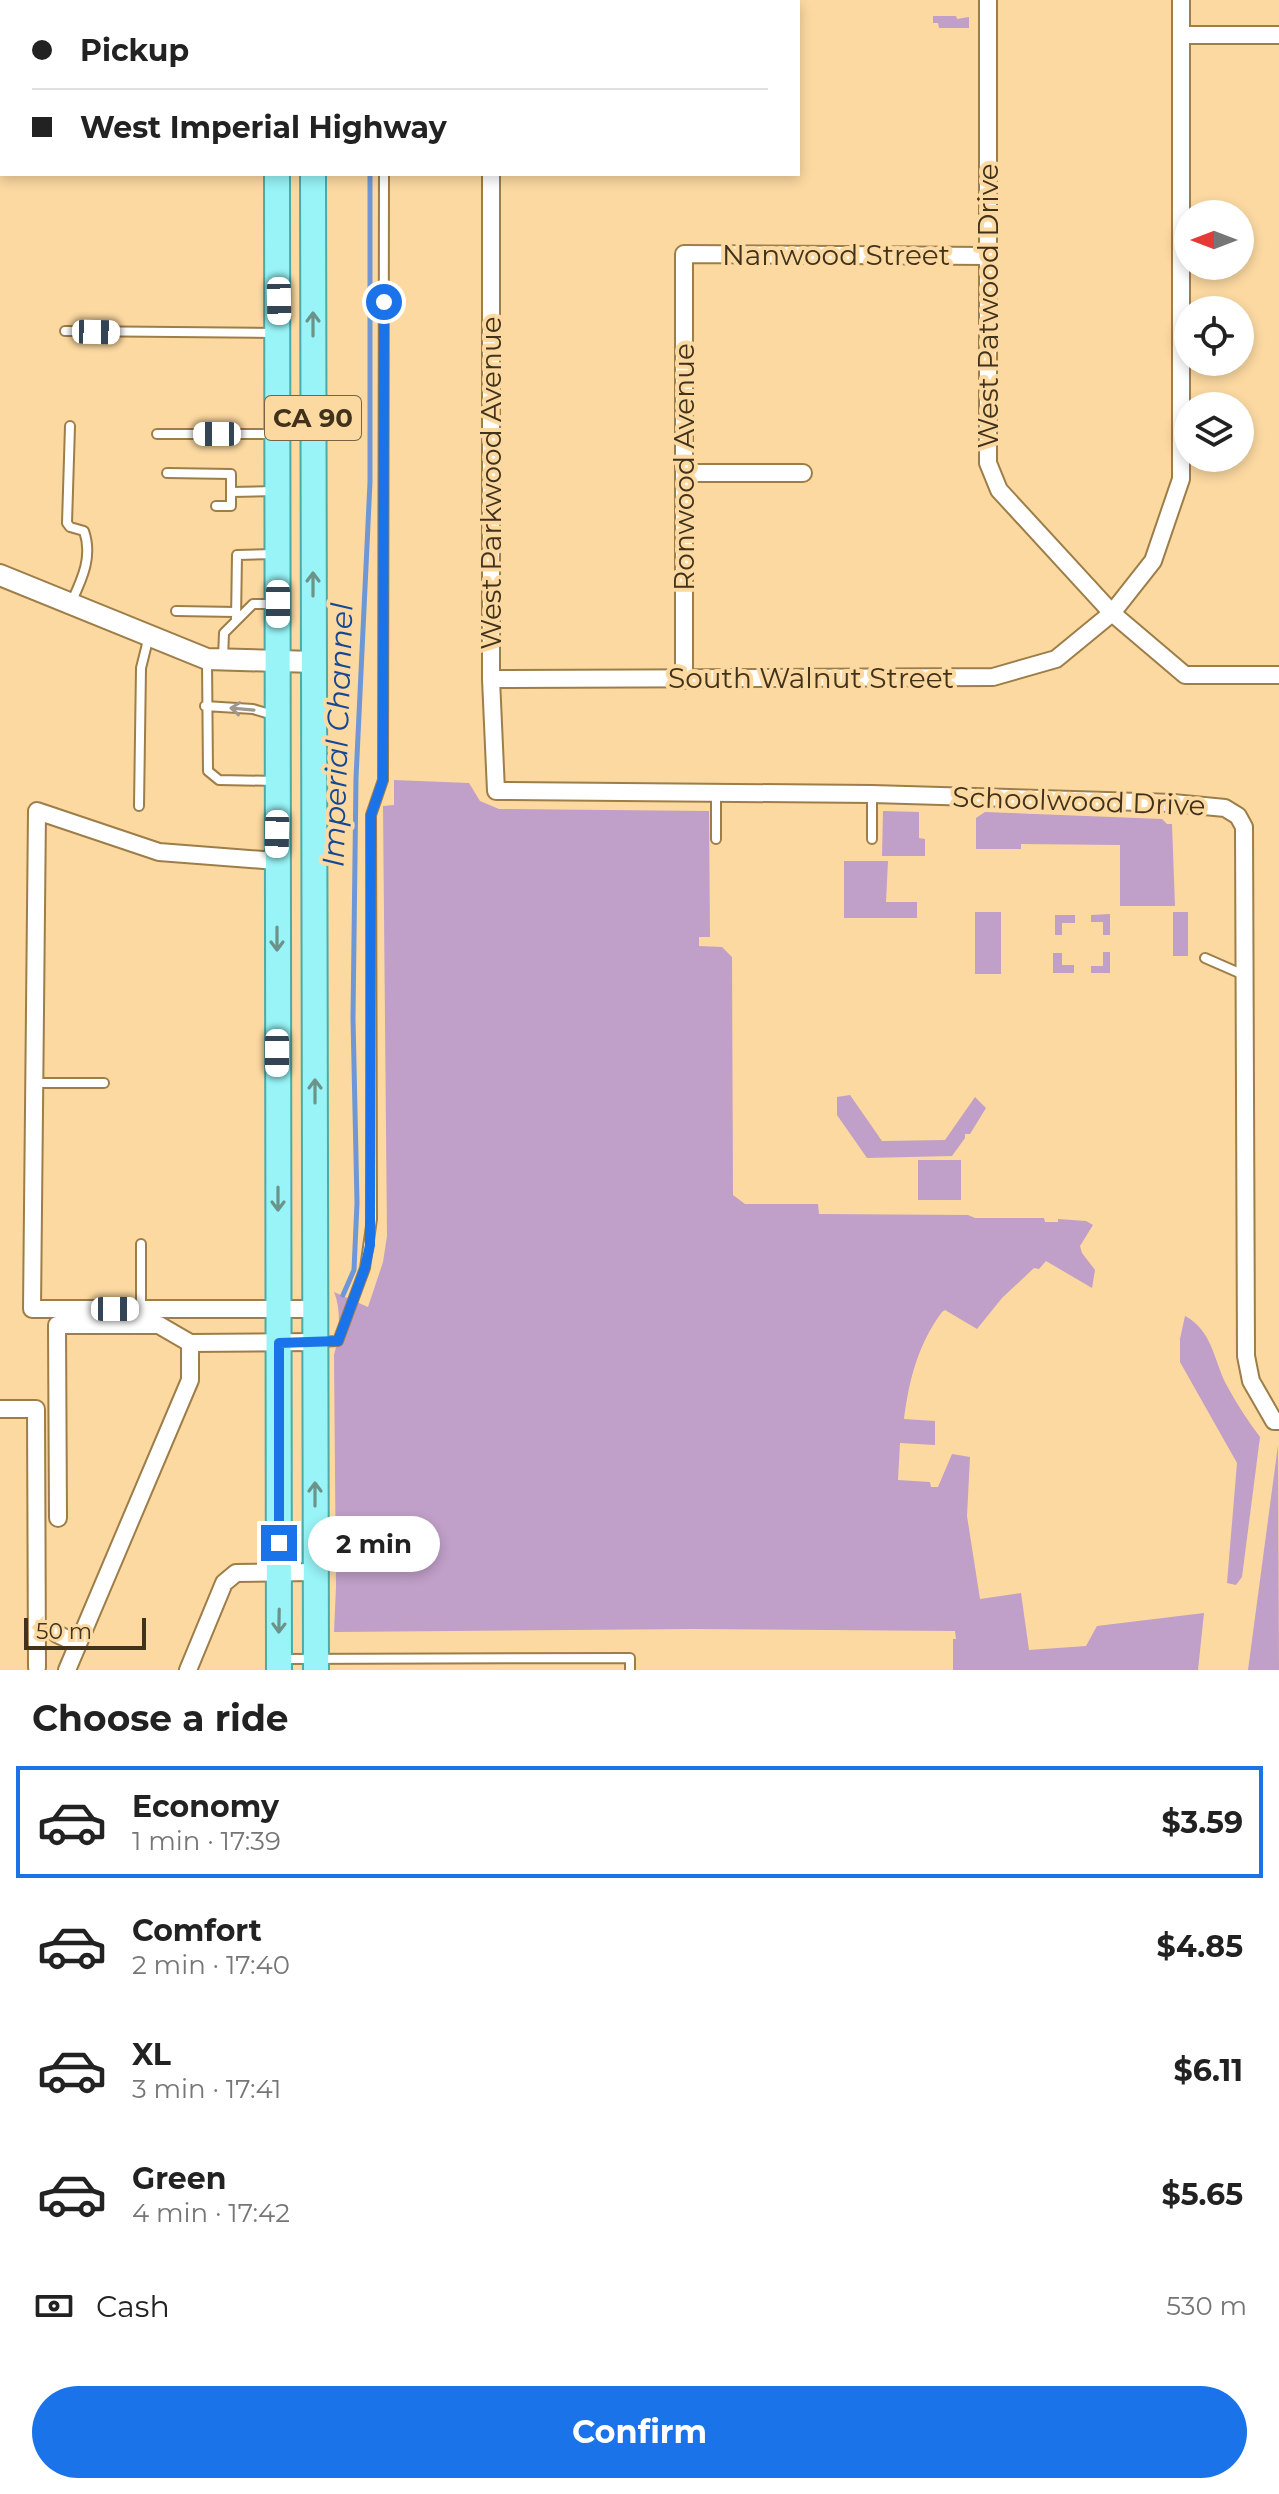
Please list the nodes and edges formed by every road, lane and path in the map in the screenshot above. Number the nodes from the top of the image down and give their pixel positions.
1 (988, 0) edge
2 (1181, 0) edge
3 (1181, 35) junction
4 (1279, 35) edge
5 (277, 176) edge
6 (313, 176) edge
7 (384, 176) edge
8 (491, 176) edge
9 (684, 254) joint
10 (987, 256) junction
11 (65, 331) dead end
12 (279, 333) junction
13 (70, 426) dead end
14 (157, 434) dead end
15 (278, 434) junction
16 (167, 473) dead end
17 (684, 473) junction
18 (803, 473) dead end
19 (278, 491) junction
20 (231, 492) junction
21 (216, 506) dead end
22 (278, 554) junction
23 (0, 575) edge
24 (71, 603) junction
25 (278, 604) junction
26 (176, 611) dead end
27 (1112, 613) junction
28 (236, 616) junction
29 (149, 635) junction
30 (215, 660) junction
31 (278, 662) junction
32 (314, 662) junction
33 (1279, 675) edge
34 (491, 679) junction
35 (684, 680) junction
36 (205, 706) junction
37 (278, 716) junction
38 (278, 781) junction
39 (496, 791) joint
40 (716, 794) junction
41 (872, 794) junction
42 (139, 806) dead end
43 (716, 839) dead end
44 (872, 839) dead end
45 (276, 861) junction
46 (1205, 958) dead end
47 (1244, 975) junction
48 (35, 1083) junction
49 (104, 1083) dead end
50 (141, 1244) dead end
51 (141, 1309) junction
52 (278, 1309) junction
53 (315, 1309) junction
54 (315, 1342) junction
55 (190, 1343) junction
56 (279, 1343) junction
57 (0, 1409) edge
58 (1276, 1421) edge
59 (58, 1518) dead end
60 (316, 1572) junction
61 (279, 1573) junction
62 (57, 1634) dead end
63 (78, 1644) junction
64 (451, 1658) junction
65 (278, 1664) edge
66 (316, 1664) edge
67 (37, 1667) dead end
68 (67, 1670) edge
69 (188, 1670) edge
70 (452, 1670) edge
71 (630, 1670) edge

1 - 10 street, West Patwood Drive
2 - 3 street, South Walnut Street
3 - 4 street
3 - 27 street, South Walnut Street
5 - 12 main road, CA 90
32 -> 6 main road, CA 90
7 - 54 lane
8 - 34 street, West Parkwood Avenue
9 - 10 street, Nanwood Street
9 - 17 street, Ronwood Avenue
10 - 27 street, West Patwood Drive
11 - 12 lane
12 - 15 main road, CA 90
13 - 24 lane
14 - 15 lane
15 - 19 main road, CA 90
16 - 20 lane
17 - 18 street
17 - 35 street, Ronwood Avenue
19 - 20 lane
19 - 22 main road, CA 90
20 - 21 lane
22 - 25 main road, CA 90
22 - 28 lane
23 - 24 street
24 - 29 street
25 - 28 lane
25 - 31 main road, CA 90
26 - 28 lane
27 - 33 street, West Patwood Drive
27 - 35 street, South Walnut Street
28 - 30 lane
29 - 30 street
29 - 42 lane
30 - 31 street
30 - 36 lane
31 - 32 street
31 - 37 main road, CA 90
53 -> 32 main road, CA 90
34 - 35 street, South Walnut Street
34 - 39 street, West Parkwood Avenue
37 -> 36 lane
36 - 38 lane
37 - 38 main road, CA 90
38 - 45 main road, CA 90
39 - 40 street, Schoolwood Drive
40 - 41 street, Schoolwood Drive
40 - 43 lane
41 - 44 lane
41 - 47 street, Schoolwood Drive
45 - 48 street
45 -> 52 main road, CA 90
46 - 47 lane
47 - 58 street, Schoolwood Drive
48 - 49 lane
48 - 51 street
50 - 51 lane
51 - 52 street
52 - 53 street
52 - 56 main road, CA 90
53 - 54 main road, CA 90
54 - 56 street
60 -> 54 main road, CA 90
55 - 56 street
55 - 59 street
55 - 63 street
56 - 61 main road, CA 90
57 - 67 street
60 - 61 street
60 - 66 main road, CA 90
61 -> 65 main road, CA 90
61 - 69 street
62 - 63 street
63 - 68 street
64 - 66 lane
64 - 70 lane
64 - 71 lane
65 - 66 lane

